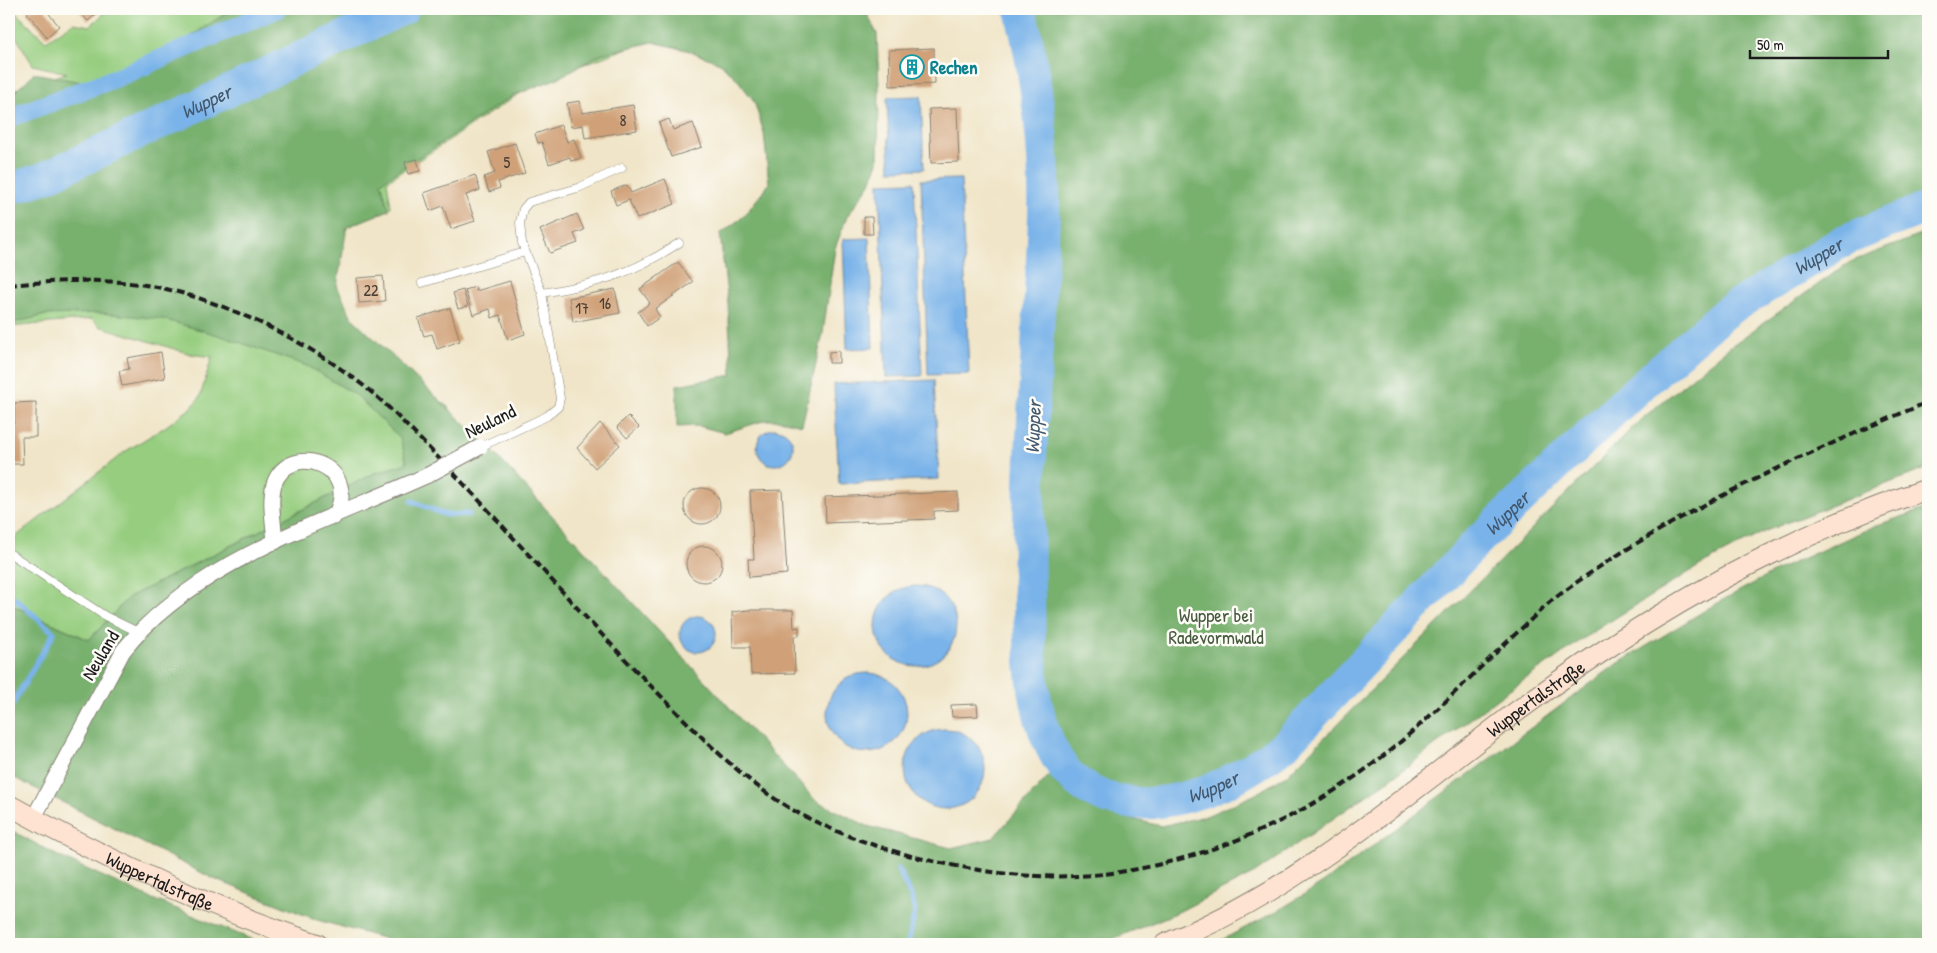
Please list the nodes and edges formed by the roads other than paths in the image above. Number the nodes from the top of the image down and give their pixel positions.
1 (622, 168) dead end
2 (679, 243) dead end
3 (524, 252) junction
4 (422, 283) dead end
5 (542, 293) junction
6 (480, 447) joint
7 (1928, 489) edge
8 (334, 517) junction
9 (275, 542) junction
10 (9, 553) edge
11 (138, 632) junction
12 (9, 805) edge
13 (34, 819) junction
14 (317, 944) edge
15 (1165, 944) edge

1 - 3 lane, Neuland
2 - 5 lane
3 - 4 lane
3 - 5 lane, Neuland
5 - 6 lane, Neuland
6 - 8 street, Neuland, bridge
7 - 15 main road, Wuppertalstraße
8 - 9 street, Neuland
8 - 9 street
9 - 11 street, Neuland
10 - 11 lane
11 - 13 street, Neuland
12 - 13 main road, Wuppertalstraße
13 - 14 main road, Wuppertalstraße

